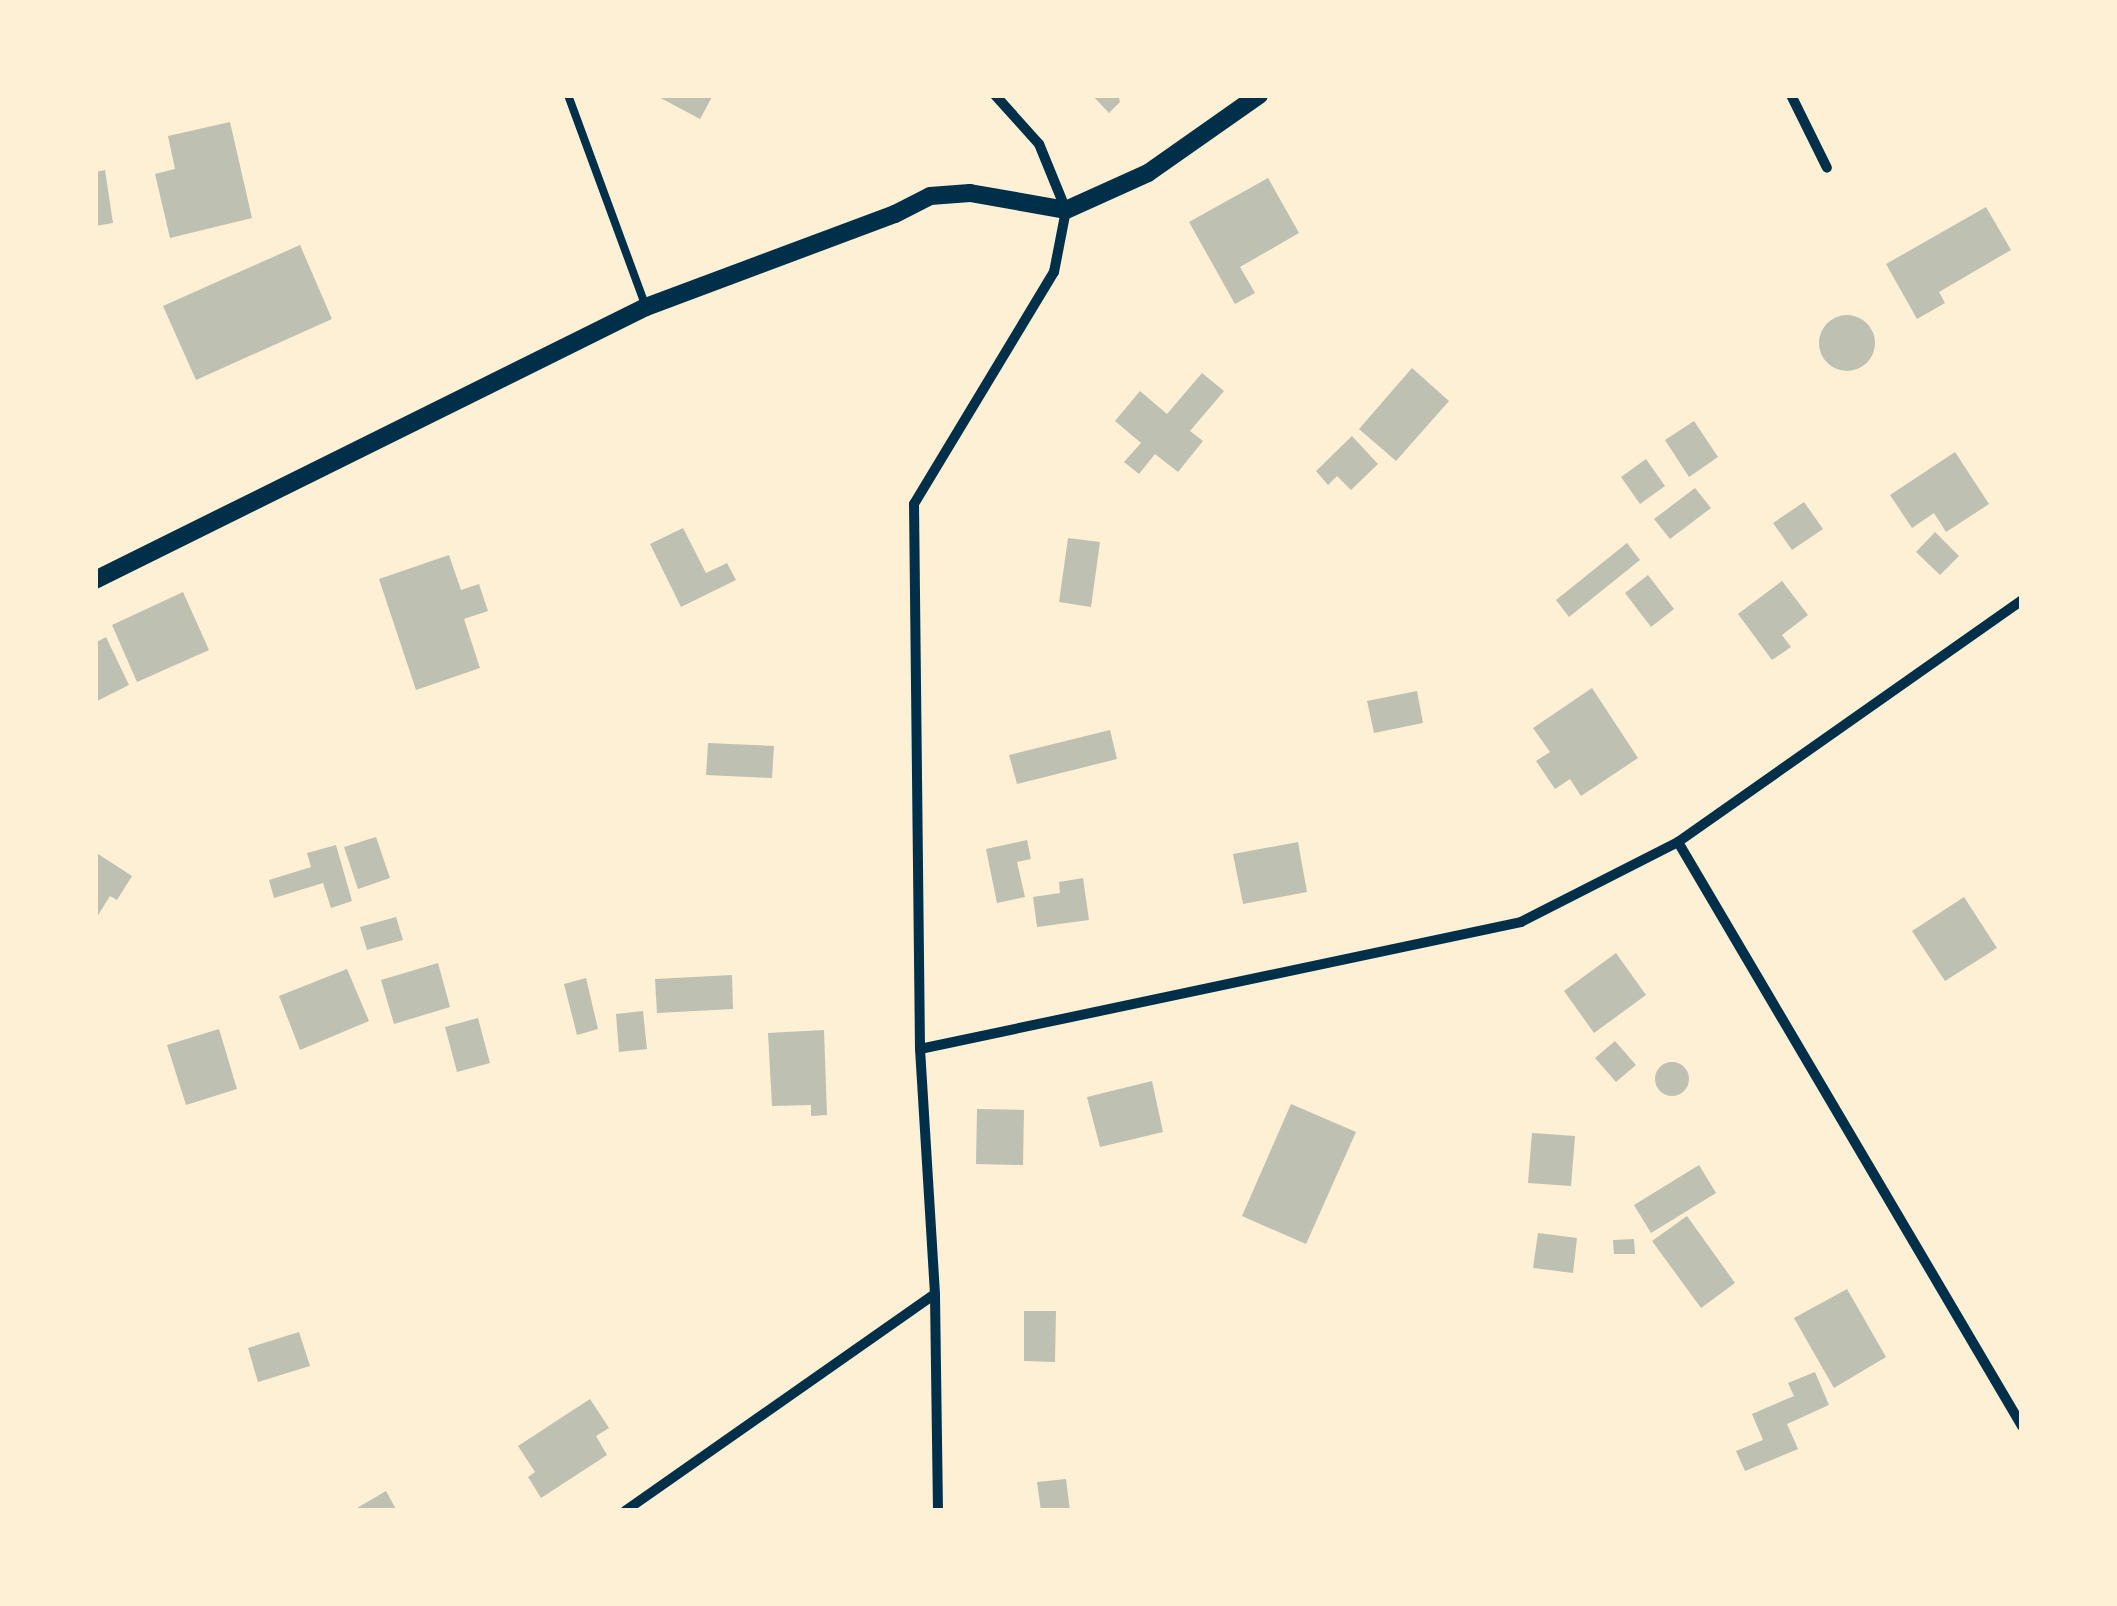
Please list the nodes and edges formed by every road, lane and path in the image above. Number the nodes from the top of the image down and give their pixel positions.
1 (568, 95) edge
2 (995, 95) edge
3 (1260, 95) edge
4 (1790, 95) edge
5 (1827, 168) dead end
6 (1066, 210) junction
7 (646, 307) junction
8 (95, 580) edge
9 (2022, 600) edge
10 (1678, 842) junction
11 (920, 1049) junction
12 (936, 1294) junction
13 (2022, 1426) edge
14 (626, 1511) edge
15 (938, 1511) edge

1 - 7 lane
2 - 6 street
3 - 6 street
4 - 5 street
6 - 7 street
6 - 11 street
7 - 8 street
9 - 10 street
10 - 11 street
10 - 13 street
11 - 12 street
12 - 14 street
12 - 15 street

